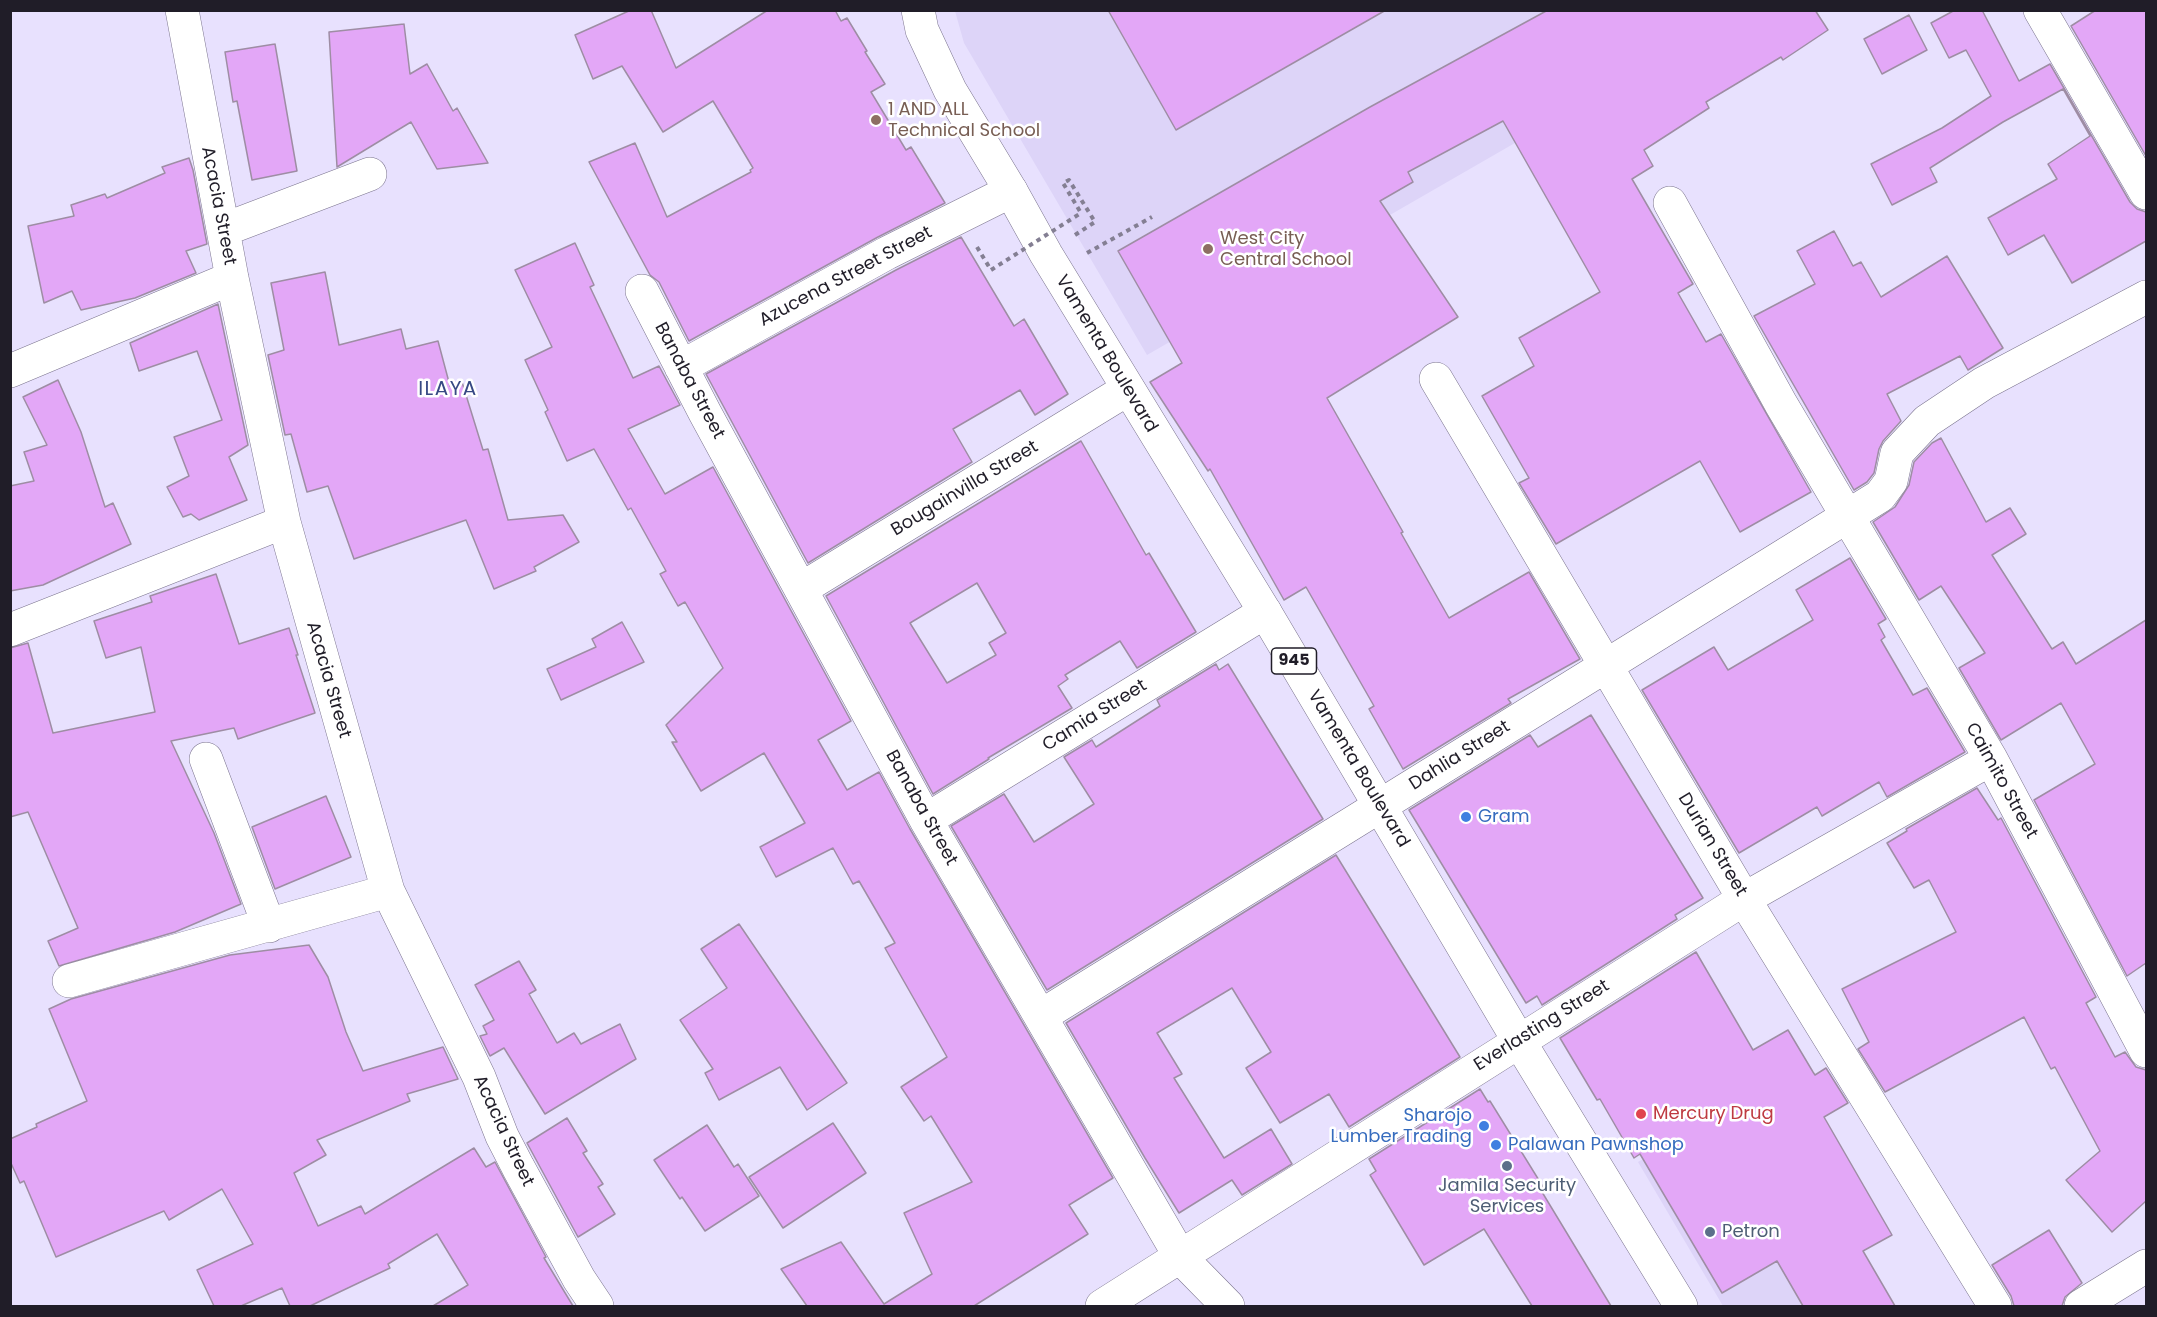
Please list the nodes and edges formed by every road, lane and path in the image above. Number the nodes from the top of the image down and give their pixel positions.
1 (182, 10) edge
2 (918, 10) edge
3 (2040, 10) edge
4 (370, 174) dead end
5 (1011, 191) junction
6 (2146, 194) edge
7 (1670, 203) dead end
8 (1152, 217) dead end
9 (1095, 222) dead end
10 (223, 230) junction
11 (991, 270) dead end
12 (1056, 271) junction
13 (232, 278) junction
14 (642, 291) dead end
15 (2146, 297) edge
16 (681, 367) junction
17 (10, 371) edge
18 (1436, 379) dead end
19 (1128, 389) junction
20 (1848, 516) junction
21 (284, 522) junction
22 (801, 589) junction
23 (1265, 612) junction
24 (10, 630) edge
25 (1606, 666) junction
26 (206, 759) dead end
27 (1990, 759) junction
28 (1380, 806) junction
29 (926, 820) junction
30 (388, 891) junction
31 (1744, 899) junction
32 (269, 926) junction
33 (69, 981) dead end
34 (1041, 1016) junction
35 (1519, 1041) junction
36 (2146, 1050) edge
37 (1181, 1258) junction
38 (2146, 1266) edge
39 (597, 1306) edge
40 (1102, 1306) edge
41 (1228, 1306) edge
42 (1681, 1306) edge
43 (1995, 1306) edge
44 (2081, 1306) edge

1 - 10 street, Acacia Street
2 - 5 street, Vamenta Boulevard / 945
3 - 6 street
4 - 10 street
5 - 12 street, Vamenta Boulevard / 945
5 - 16 street, Azucena Street Street
7 - 20 street, Caimito Street
8 - 12 path
9 - 11 path, bridge
10 - 13 street, Acacia Street
12 - 19 street, Vamenta Boulevard / 945
13 - 17 street
13 - 21 street, Acacia Street
14 - 16 street, Banaba Street
15 - 20 street, Dahlia Street
16 - 22 street, Banaba Street
18 - 25 street, Durian Street
19 - 22 street, Bougainvilla Street
19 - 23 street, Vamenta Boulevard / 945
20 - 25 street, Dahlia Street
20 - 27 street, Caimito Street
21 - 24 street
21 - 30 street, Acacia Street
22 - 29 street, Banaba Street
23 - 28 street, Vamenta Boulevard / 945
23 - 29 street, Camia Street
25 - 28 street, Dahlia Street
25 - 31 street, Durian Street
26 - 32 street
27 - 31 street, Everlasting Street
27 - 36 street, Caimito Street
28 - 34 street, Dahlia Street
28 - 35 street, Vamenta Boulevard / 945
29 - 34 street, Banaba Street
30 - 32 street
30 - 39 street, Acacia Street
31 - 35 street, Everlasting Street
31 - 43 street, Durian Street
32 - 33 street
34 - 37 street, Banaba Street
35 - 37 street, Everlasting Street
35 - 42 street, Vamenta Boulevard / 945
37 - 40 street, Everlasting Street
37 - 41 street, Banaba Street
38 - 44 street

